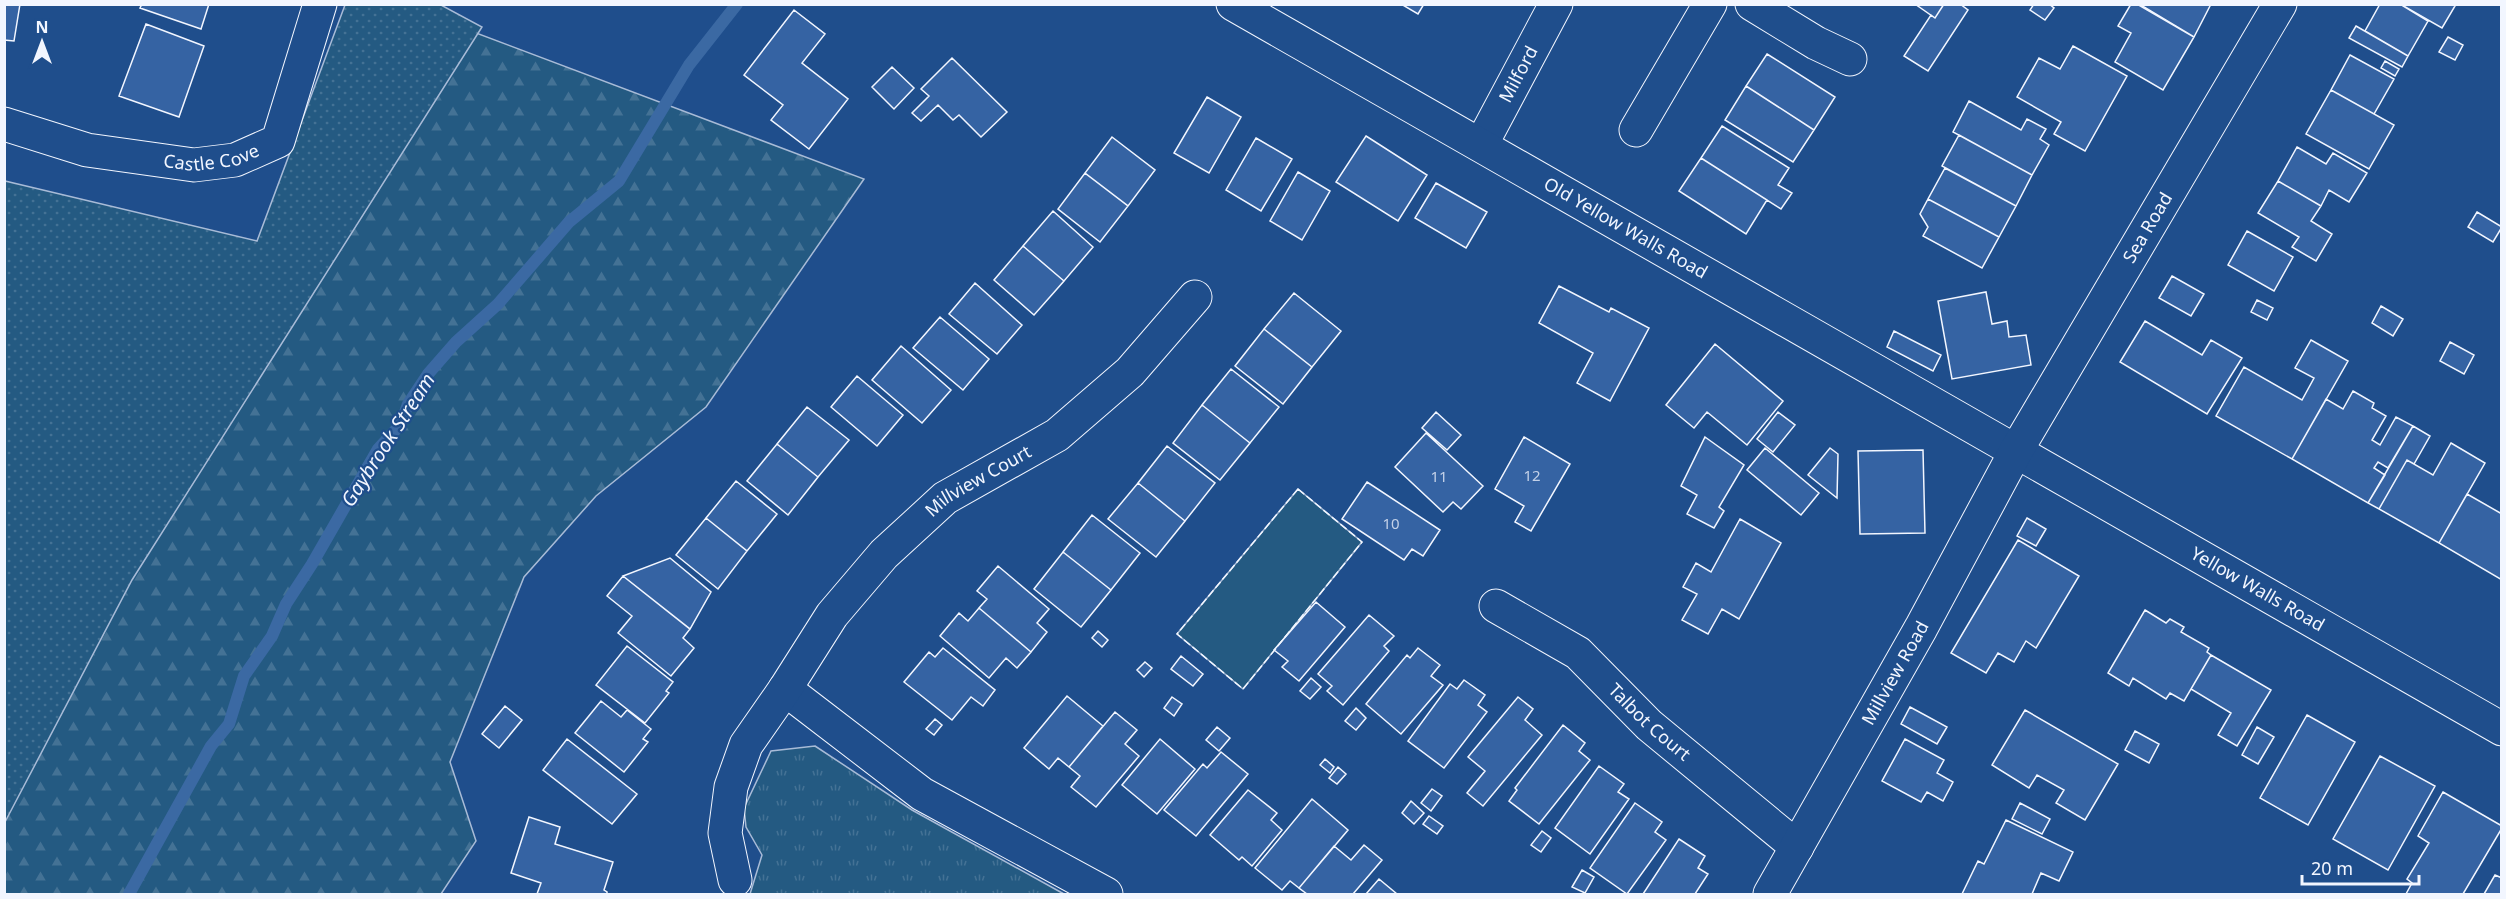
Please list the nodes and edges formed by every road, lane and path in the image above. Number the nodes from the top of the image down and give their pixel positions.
1 (320, 4) edge
2 (1233, 4) edge
3 (1556, 4) edge
4 (1710, 4) edge
5 (1752, 4) edge
6 (2280, 4) edge
7 (1850, 59) dead end
8 (4, 124) edge
9 (1636, 130) dead end
10 (1481, 145) junction
11 (1195, 297) dead end
12 (2016, 451) junction
13 (1496, 606) dead end
14 (785, 689) junction
15 (2502, 729) edge
16 (1797, 847) junction
17 (735, 880) dead end
18 (1106, 894) edge
19 (1770, 894) edge

1 - 8 street, Castle Cove
2 - 10 street, Old Yellow Walls Road
3 - 10 street, Milford
4 - 9 street
5 - 7 street
6 - 12 street, Sea Road
10 - 12 street, Old Yellow Walls Road
11 - 14 street, Millview Court
12 - 15 street, Yellow Walls Road
12 - 16 street, Millview Road
13 - 16 street, Talbot Court
14 - 17 street, Millview Court
14 - 18 street
16 - 19 street, Millview Road

